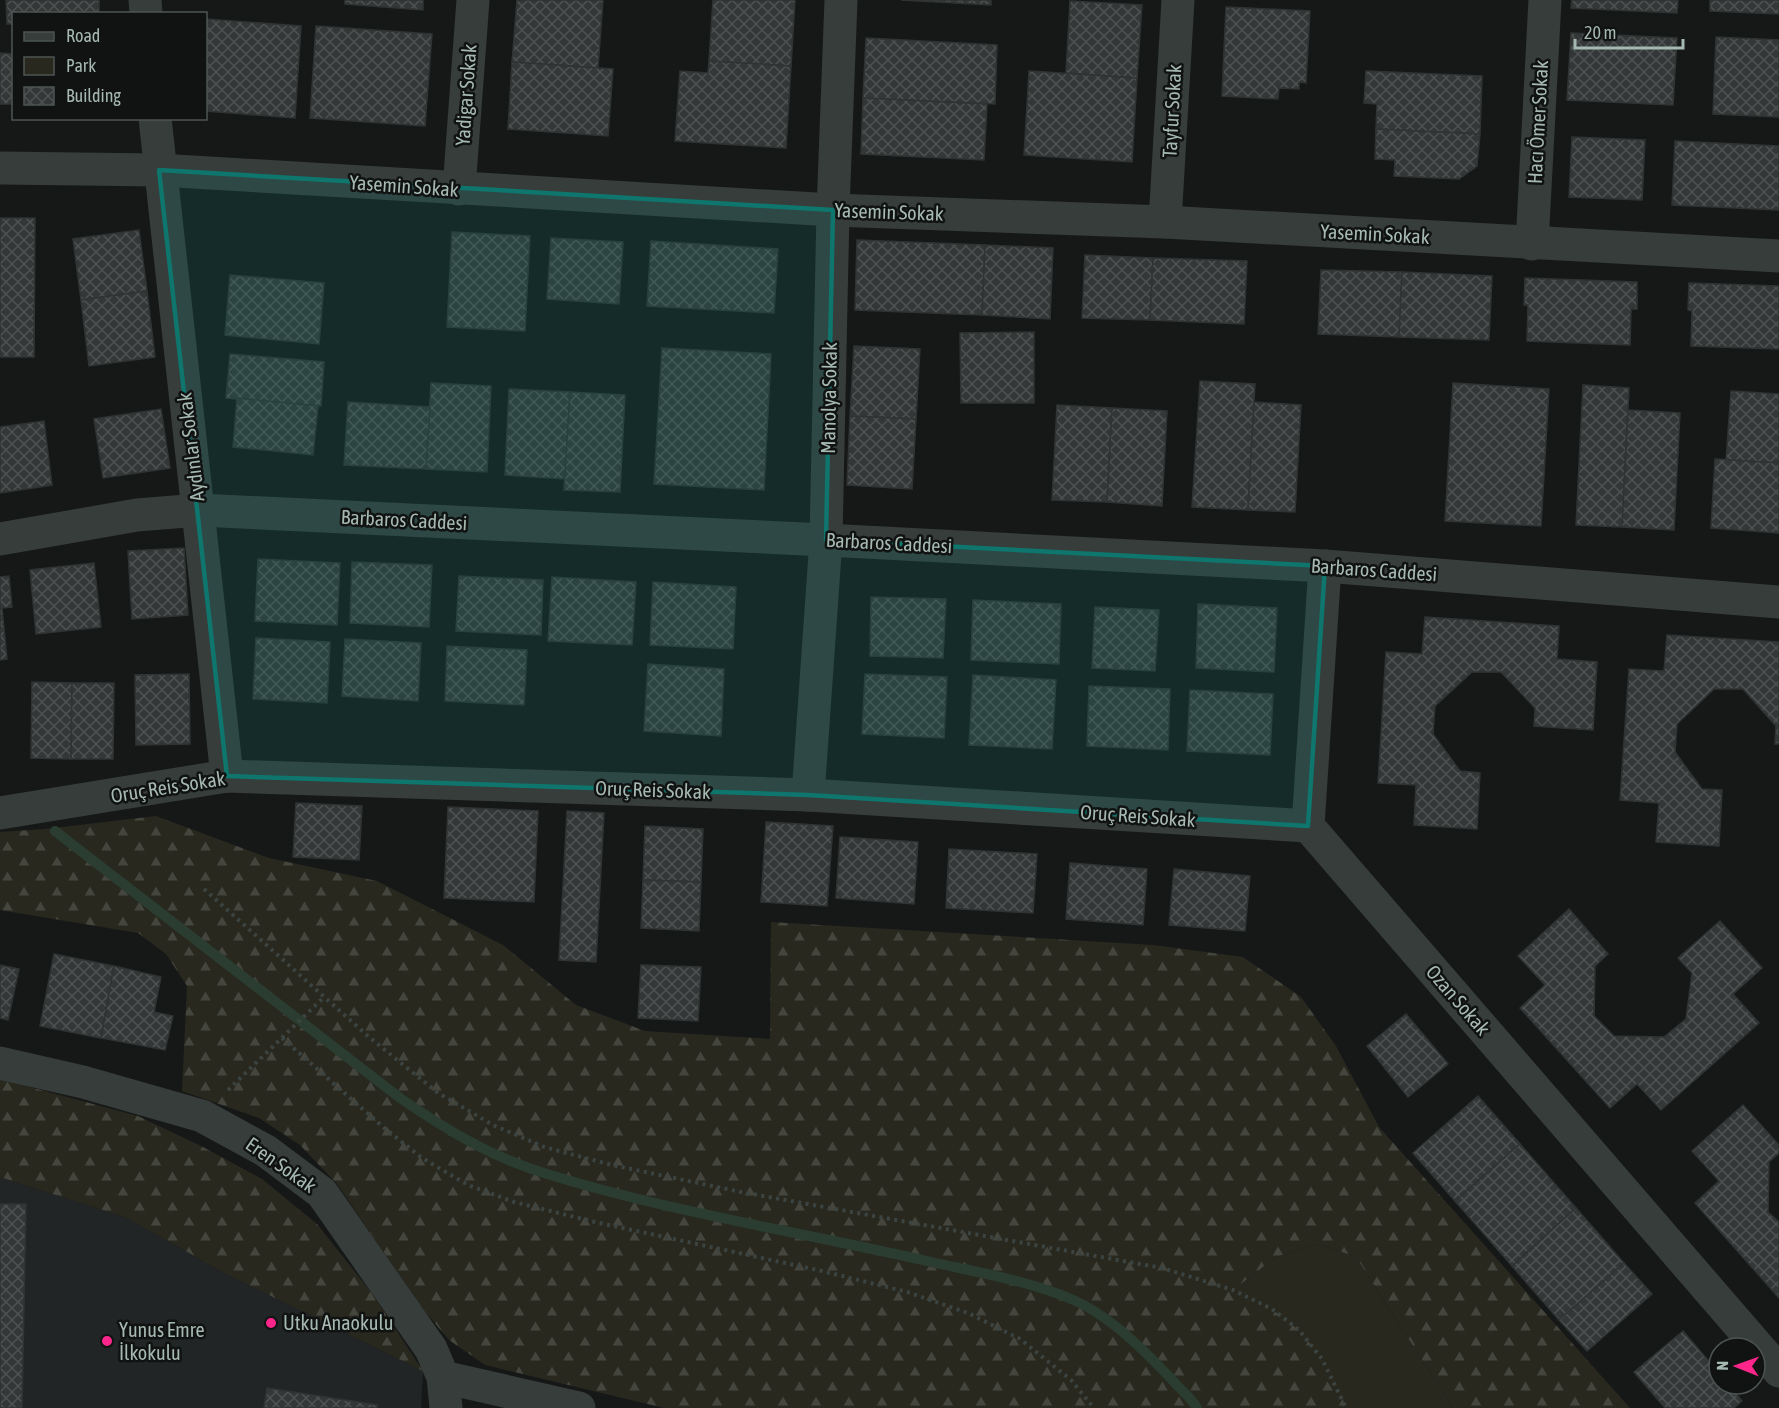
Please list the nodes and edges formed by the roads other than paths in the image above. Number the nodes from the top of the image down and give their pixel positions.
1 (473, 0) edge
2 (840, 0) edge
3 (1178, 0) edge
4 (1545, 0) edge
5 (155, 120) edge
6 (0, 168) edge
7 (159, 170) junction
8 (459, 189) junction
9 (833, 210) junction
10 (1165, 222) junction
11 (1532, 244) junction
12 (1779, 256) edge
13 (199, 510) junction
14 (0, 539) edge
15 (826, 540) junction
16 (1325, 566) junction
17 (1779, 602) edge
18 (227, 776) junction
19 (808, 795) junction
20 (0, 813) edge
21 (1308, 826) junction
22 (0, 1064) edge
23 (1779, 1371) edge
24 (445, 1392) edge
25 (579, 1408) edge

1 - 8 street, Yadigar Sokak
2 - 9 street, Manolya Sokak
3 - 10 street, Tayfur Sokak
4 - 11 street, Hacı Ömer Sokak
5 - 7 street, Aydınlar Sokak
6 - 7 street, Yasemin Sokak
7 - 8 street, Yasemin Sokak
7 - 13 street, Aydınlar Sokak
8 - 9 street, Yasemin Sokak
9 - 10 street, Yasemin Sokak
9 - 15 street, Manolya Sokak
10 - 11 street, Yasemin Sokak
11 - 12 street, Yasemin Sokak
13 - 14 street, Barbaros Caddesi
13 - 15 street, Barbaros Caddesi
13 - 18 street, Aydınlar Sokak
15 - 16 street, Barbaros Caddesi
15 - 19 street, Manolya Sokak
16 - 17 street, Barbaros Caddesi
16 - 21 street
18 - 19 street, Oruç Reis Sokak
18 - 20 street, Oruç Reis Sokak
19 - 21 street, Oruç Reis Sokak
21 - 23 street, Ozan Sokak
22 - 24 street, Eren Sokak
24 - 25 street

